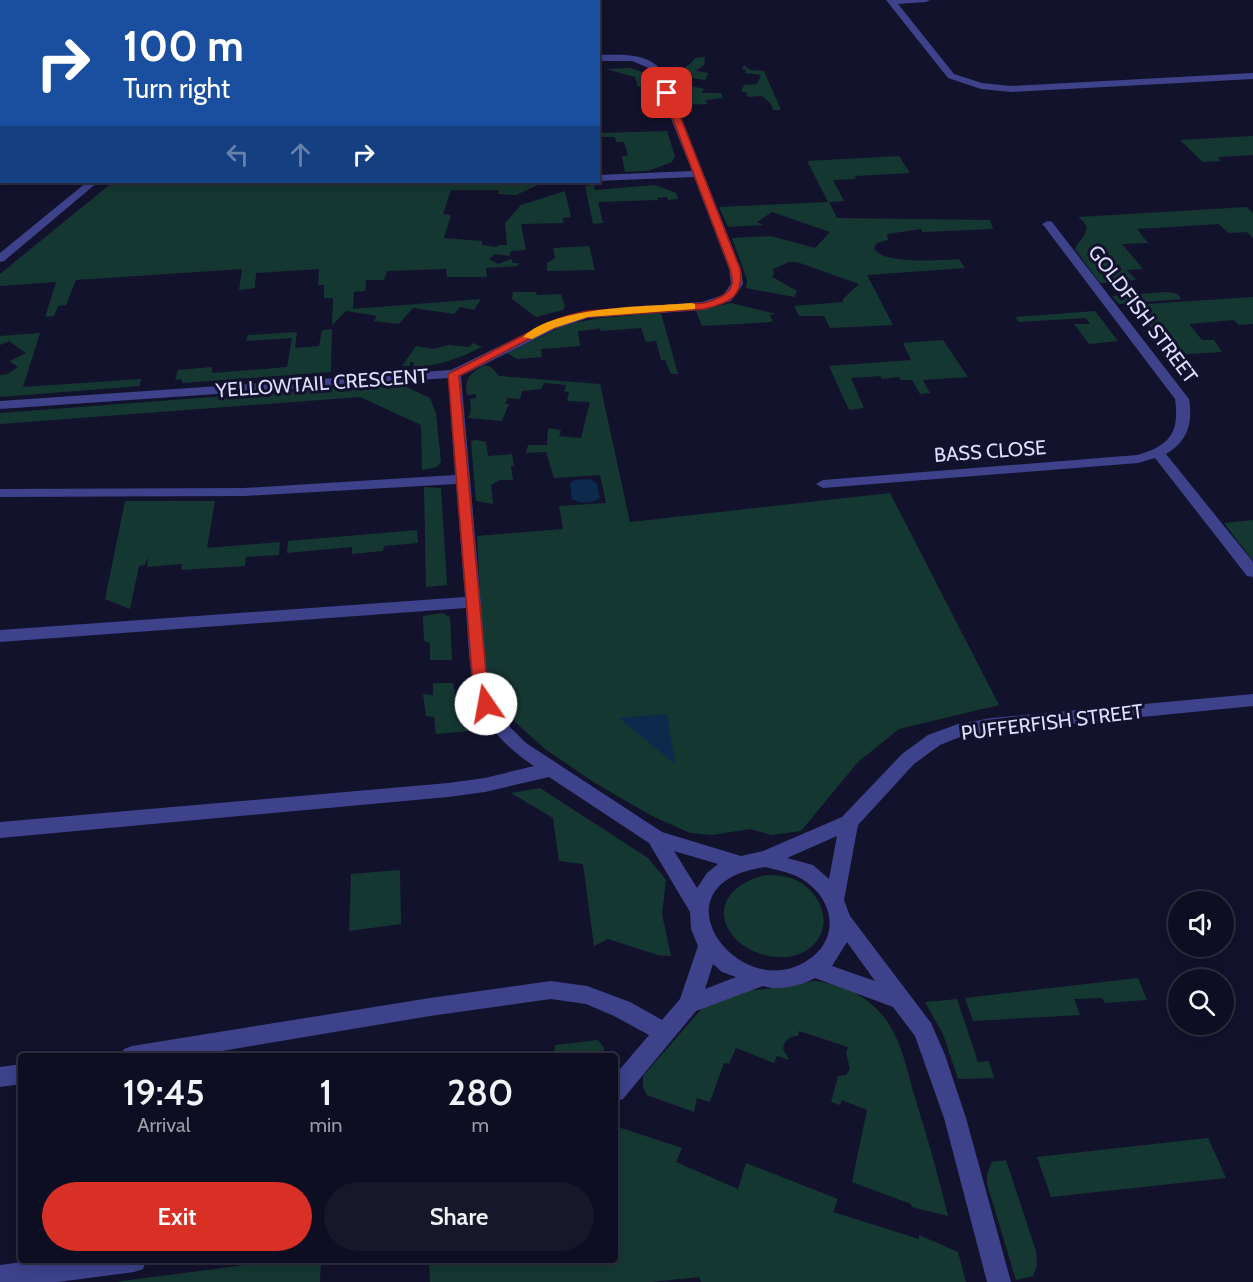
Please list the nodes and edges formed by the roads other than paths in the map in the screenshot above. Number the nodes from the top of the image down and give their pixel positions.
1 (926, 0) edge
2 (890, 1) edge
3 (600, 58) edge
4 (1253, 76) edge
5 (700, 174) junction
6 (600, 178) edge
7 (92, 183) edge
8 (1048, 224) dead end
9 (0, 259) edge
10 (454, 374) junction
11 (0, 405) edge
12 (1159, 454) junction
13 (463, 479) junction
14 (823, 483) dead end
15 (0, 493) edge
16 (1253, 572) edge
17 (473, 602) junction
18 (0, 636) edge
19 (1253, 700) edge
20 (552, 769) junction
21 (849, 822) junction
22 (0, 830) edge
23 (656, 838) junction
24 (765, 859) junction
25 (740, 863) junction
26 (835, 898) junction
27 (699, 909) junction
28 (842, 920) junction
29 (709, 945) junction
30 (816, 969) junction
31 (760, 978) junction
32 (902, 1001) junction
33 (689, 1004) junction
34 (665, 1033) junction
35 (150, 1053) edge
36 (18, 1074) edge
37 (0, 1077) edge
38 (618, 1088) edge
39 (110, 1263) edge
40 (0, 1277) edge
41 (999, 1282) edge

1 - 2 street
2 - 4 street
3 - 5 street
5 - 6 street
5 - 10 street
7 - 9 street
8 - 12 street, GOLDFISH STREET
10 - 11 street, YELLOWTAIL CRESCENT
10 - 13 street, YELLOWTAIL CRESCENT
12 - 14 street, BASS CLOSE
12 - 16 street
13 - 15 street
13 - 17 street, YELLOWTAIL CRESCENT
17 - 18 street
17 - 20 street, YELLOWTAIL CRESCENT
19 - 21 street, PUFFERFISH STREET
20 - 22 street
20 - 23 street, YELLOWTAIL CRESCENT
21 - 24 street, PUFFERFISH STREET
21 - 26 street, PUFFERFISH STREET
23 - 25 street, YELLOWTAIL CRESCENT
23 - 27 street, YELLOWTAIL CRESCENT
24 - 25 street, PUFFERFISH STREET
24 - 26 street, PUFFERFISH STREET
25 - 27 street, PUFFERFISH STREET
26 - 28 street, PUFFERFISH STREET
27 - 29 street
28 - 30 street
28 - 32 street
29 - 31 street
29 - 33 street
30 - 31 street
30 - 32 street
31 - 33 street
32 - 41 street
33 - 34 street
34 - 35 street
34 - 38 street
36 - 37 street
39 - 40 street

